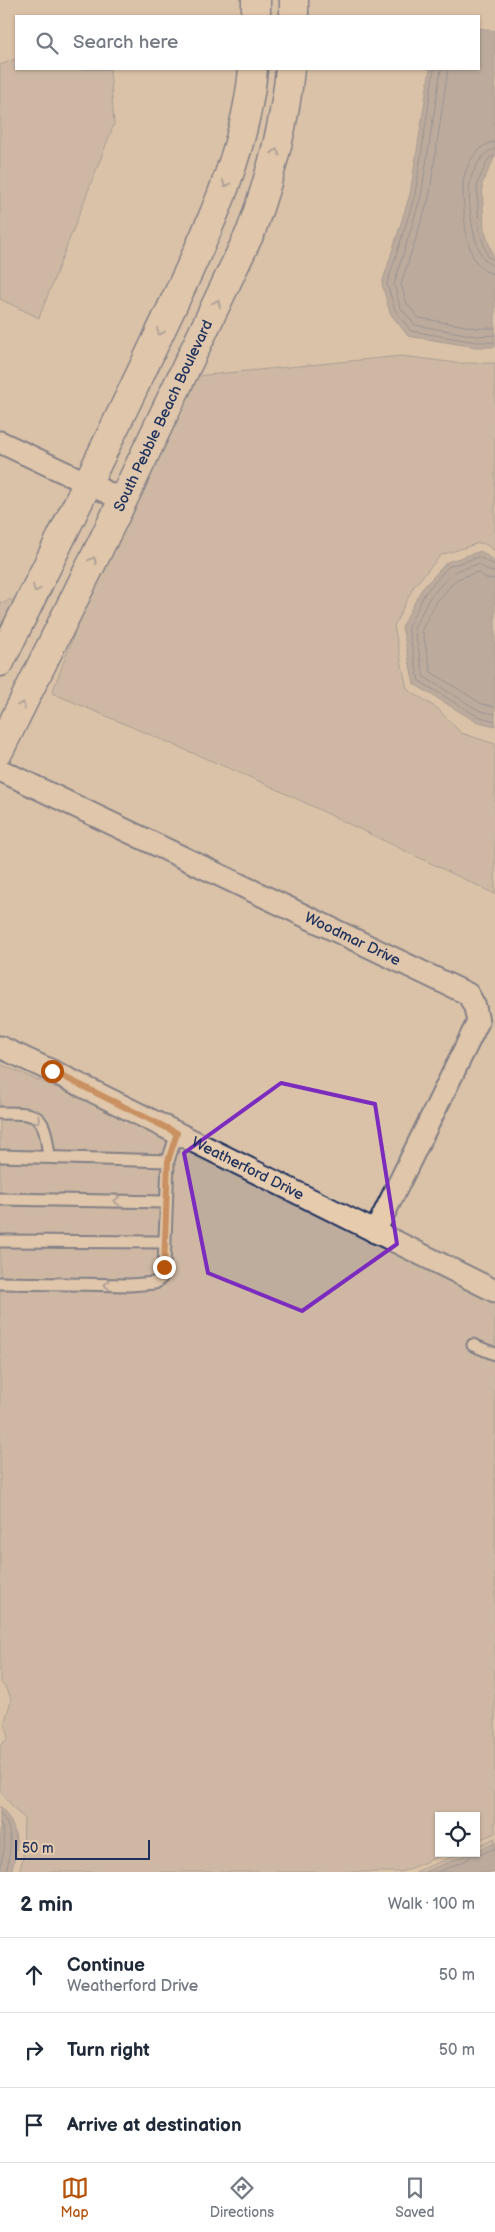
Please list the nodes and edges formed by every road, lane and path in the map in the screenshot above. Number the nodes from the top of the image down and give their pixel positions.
1 (256, 0) edge
2 (294, 0) edge
3 (256, 15) edge
4 (294, 15) edge
5 (252, 70) edge
6 (290, 70) edge
7 (0, 442) edge
8 (88, 484) junction
9 (123, 500) junction
10 (0, 662) edge
11 (0, 749) edge
12 (0, 770) edge
13 (0, 1047) edge
14 (0, 1113) edge
15 (177, 1133) junction
16 (0, 1156) edge
17 (49, 1156) junction
18 (168, 1161) junction
19 (0, 1199) edge
20 (166, 1202) junction
21 (375, 1232) junction
22 (0, 1241) edge
23 (165, 1242) junction
24 (0, 1283) edge
25 (495, 1291) edge
26 (473, 1345) dead end
27 (495, 1354) edge

1 - 3 street
2 - 4 street
5 -> 8 street
9 -> 6 street, South Pebble Beach Boulevard
7 - 8 street
8 - 9 street
8 -> 10 street
11 -> 9 street, South Pebble Beach Boulevard
12 - 21 street, Woodmar Drive
13 - 15 street, Weatherford Drive
14 -> 17 lane
15 - 18 lane
15 - 21 street, Weatherford Drive
16 - 17 lane
17 - 18 lane
18 - 20 lane
20 -> 19 lane
20 - 23 lane
21 - 25 street, Weatherford Drive
22 - 23 lane
23 -> 24 lane
26 - 27 lane

